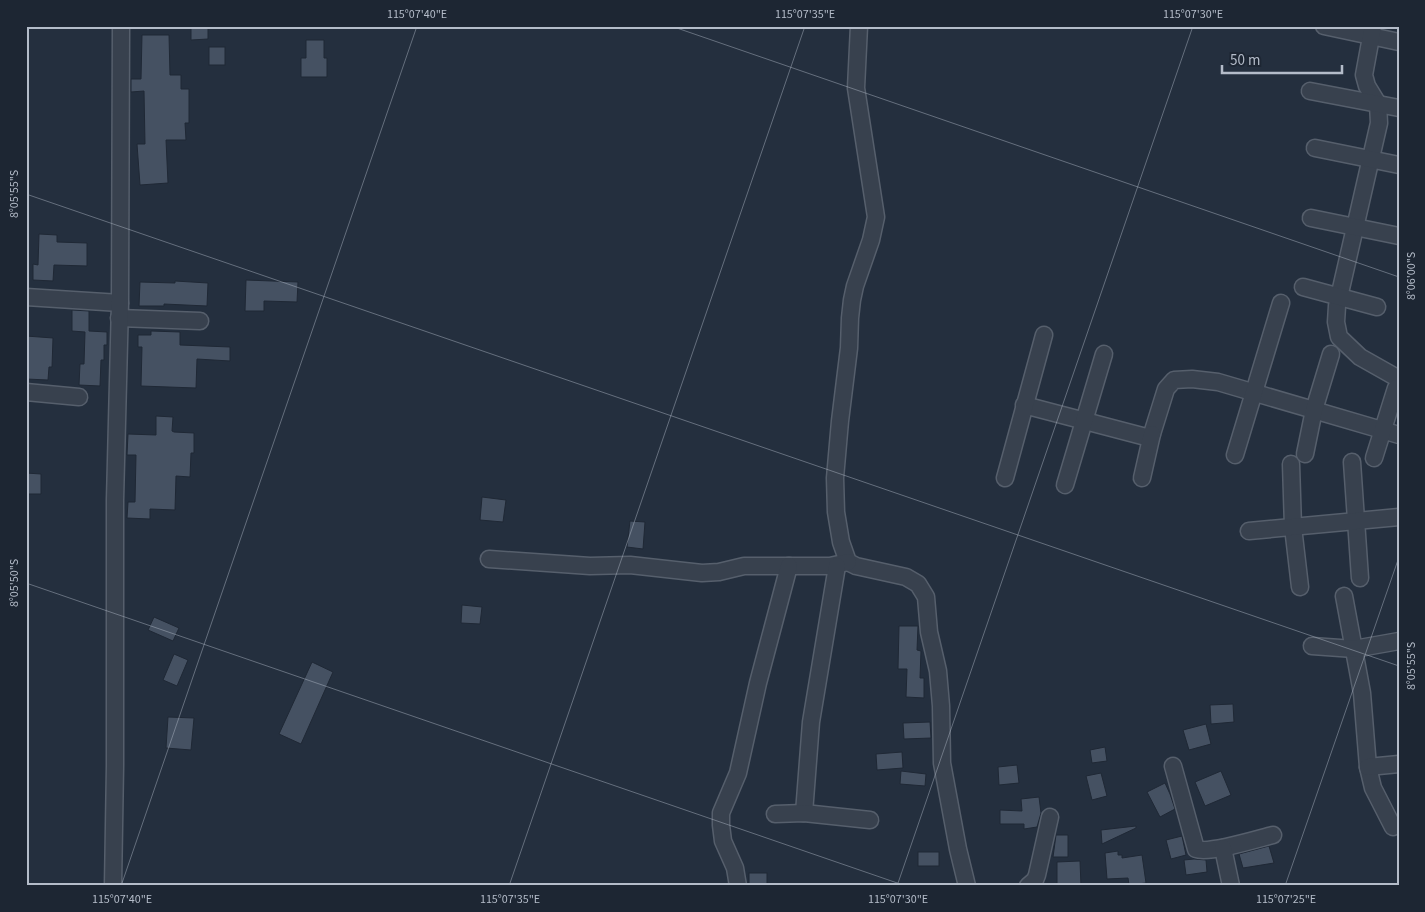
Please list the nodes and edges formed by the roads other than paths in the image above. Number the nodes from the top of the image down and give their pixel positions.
1 (121, 26) edge
2 (859, 26) edge
3 (1324, 26) edge
4 (1372, 31) edge
5 (1399, 42) edge
6 (1310, 91) dead end
7 (1378, 104) junction
8 (1399, 108) edge
9 (1315, 148) dead end
10 (1371, 159) junction
11 (1399, 166) edge
12 (1311, 218) dead end
13 (1355, 227) junction
14 (1399, 236) edge
15 (1303, 288) dead end
16 (1339, 296) junction
17 (26, 297) edge
18 (1280, 303) dead end
19 (1377, 307) dead end
20 (120, 311) junction
21 (200, 321) dead end
22 (1044, 334) dead end
23 (1104, 354) dead end
24 (1331, 354) dead end
25 (1397, 383) edge
26 (26, 392) edge
27 (1253, 393) junction
28 (79, 397) dead end
29 (1024, 405) junction
30 (1314, 410) junction
31 (1083, 421) junction
32 (1382, 430) junction
33 (1152, 434) junction
34 (1399, 435) edge
35 (1305, 454) dead end
36 (1235, 455) dead end
37 (1374, 458) dead end
38 (1352, 462) dead end
39 (1291, 464) dead end
40 (1005, 478) dead end
41 (1142, 478) dead end
42 (1065, 485) dead end
43 (1399, 517) edge
44 (1356, 521) junction
45 (1293, 527) junction
46 (1249, 531) dead end
47 (489, 559) dead end
48 (843, 564) junction
49 (788, 566) junction
50 (1360, 578) dead end
51 (1300, 587) dead end
52 (1344, 596) dead end
53 (1399, 641) edge
54 (1312, 646) dead end
55 (1354, 649) junction
56 (1399, 764) edge
57 (1173, 766) dead end
58 (1368, 768) junction
59 (804, 813) junction
60 (775, 814) dead end
61 (1050, 817) dead end
62 (870, 820) dead end
63 (1393, 827) dead end
64 (1273, 836) dead end
65 (1223, 848) junction
66 (113, 886) edge
67 (738, 886) edge
68 (967, 886) edge
69 (1028, 886) edge
70 (1230, 886) edge

1 - 20 street
2 - 48 street
3 - 4 street
4 - 5 street
4 - 7 street
6 - 7 street
7 - 8 street
7 - 10 street
9 - 10 street
10 - 11 street
10 - 13 street
12 - 13 street
13 - 14 street
13 - 16 street
15 - 16 street
16 - 19 street
16 - 25 street
17 - 20 street
18 - 27 street
20 - 21 street
20 - 66 street
22 - 29 street
23 - 31 street
24 - 30 street
25 - 32 street
26 - 28 street
27 - 30 street
27 - 33 street
27 - 36 street
29 - 31 street
29 - 40 street
30 - 32 street
30 - 35 street
31 - 33 street
31 - 42 street
32 - 34 street
32 - 37 street
33 - 41 street
38 - 44 street
39 - 45 street
43 - 44 street
44 - 45 street
44 - 50 street
45 - 46 street
45 - 51 street
47 - 49 street
48 - 49 street
48 - 59 street
48 - 68 street
49 - 67 street
52 - 55 street
53 - 55 street
54 - 55 street
55 - 58 street
56 - 58 street
57 - 65 street
58 - 63 street
59 - 60 street
59 - 62 street
61 - 69 street
64 - 65 street
65 - 70 street

